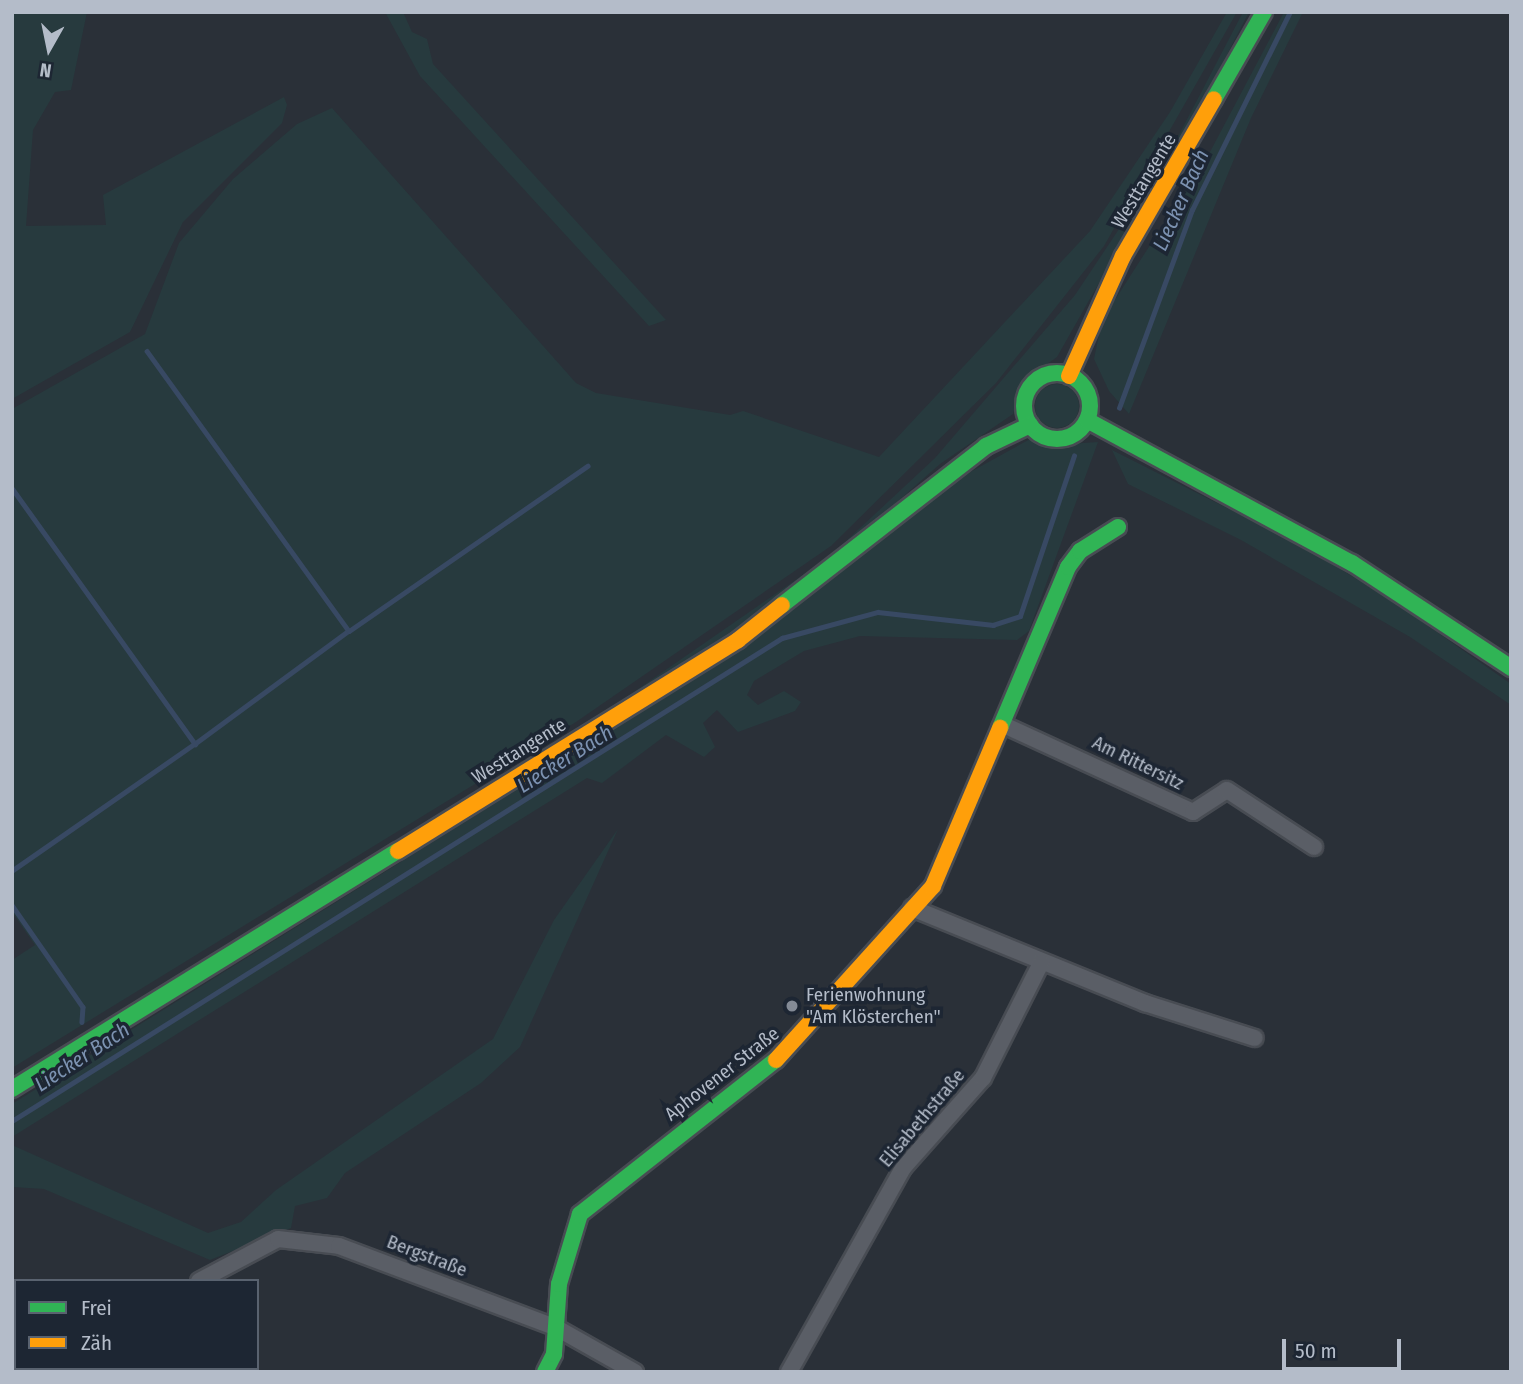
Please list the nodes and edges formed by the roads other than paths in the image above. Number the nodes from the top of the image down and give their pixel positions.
1 (1264, 12) edge
2 (1069, 376) junction
3 (1087, 420) junction
4 (1030, 425) junction
5 (1118, 527) dead end
6 (1511, 668) edge
7 (1006, 726) junction
8 (1314, 847) dead end
9 (912, 908) junction
10 (1041, 963) junction
11 (1255, 1038) dead end
12 (12, 1089) edge
13 (203, 1279) edge
14 (555, 1327) junction
15 (545, 1372) edge
16 (635, 1372) edge
17 (789, 1372) edge

1 - 2 main road, Westtangente
2 - 3 main road
2 - 4 main road
3 - 4 main road
3 - 6 main road
4 - 12 main road, Westtangente
5 - 7 main road, Aphovener Straße
7 - 8 street, Am Rittersitz
7 - 9 main road, Aphovener Straße
9 - 10 street
9 - 14 main road, Aphovener Straße
10 - 11 street
10 - 17 street, Elisabethstraße
13 - 14 street, Bergstraße
14 - 15 main road, Aphovener Straße
14 - 16 street, Bergstraße

